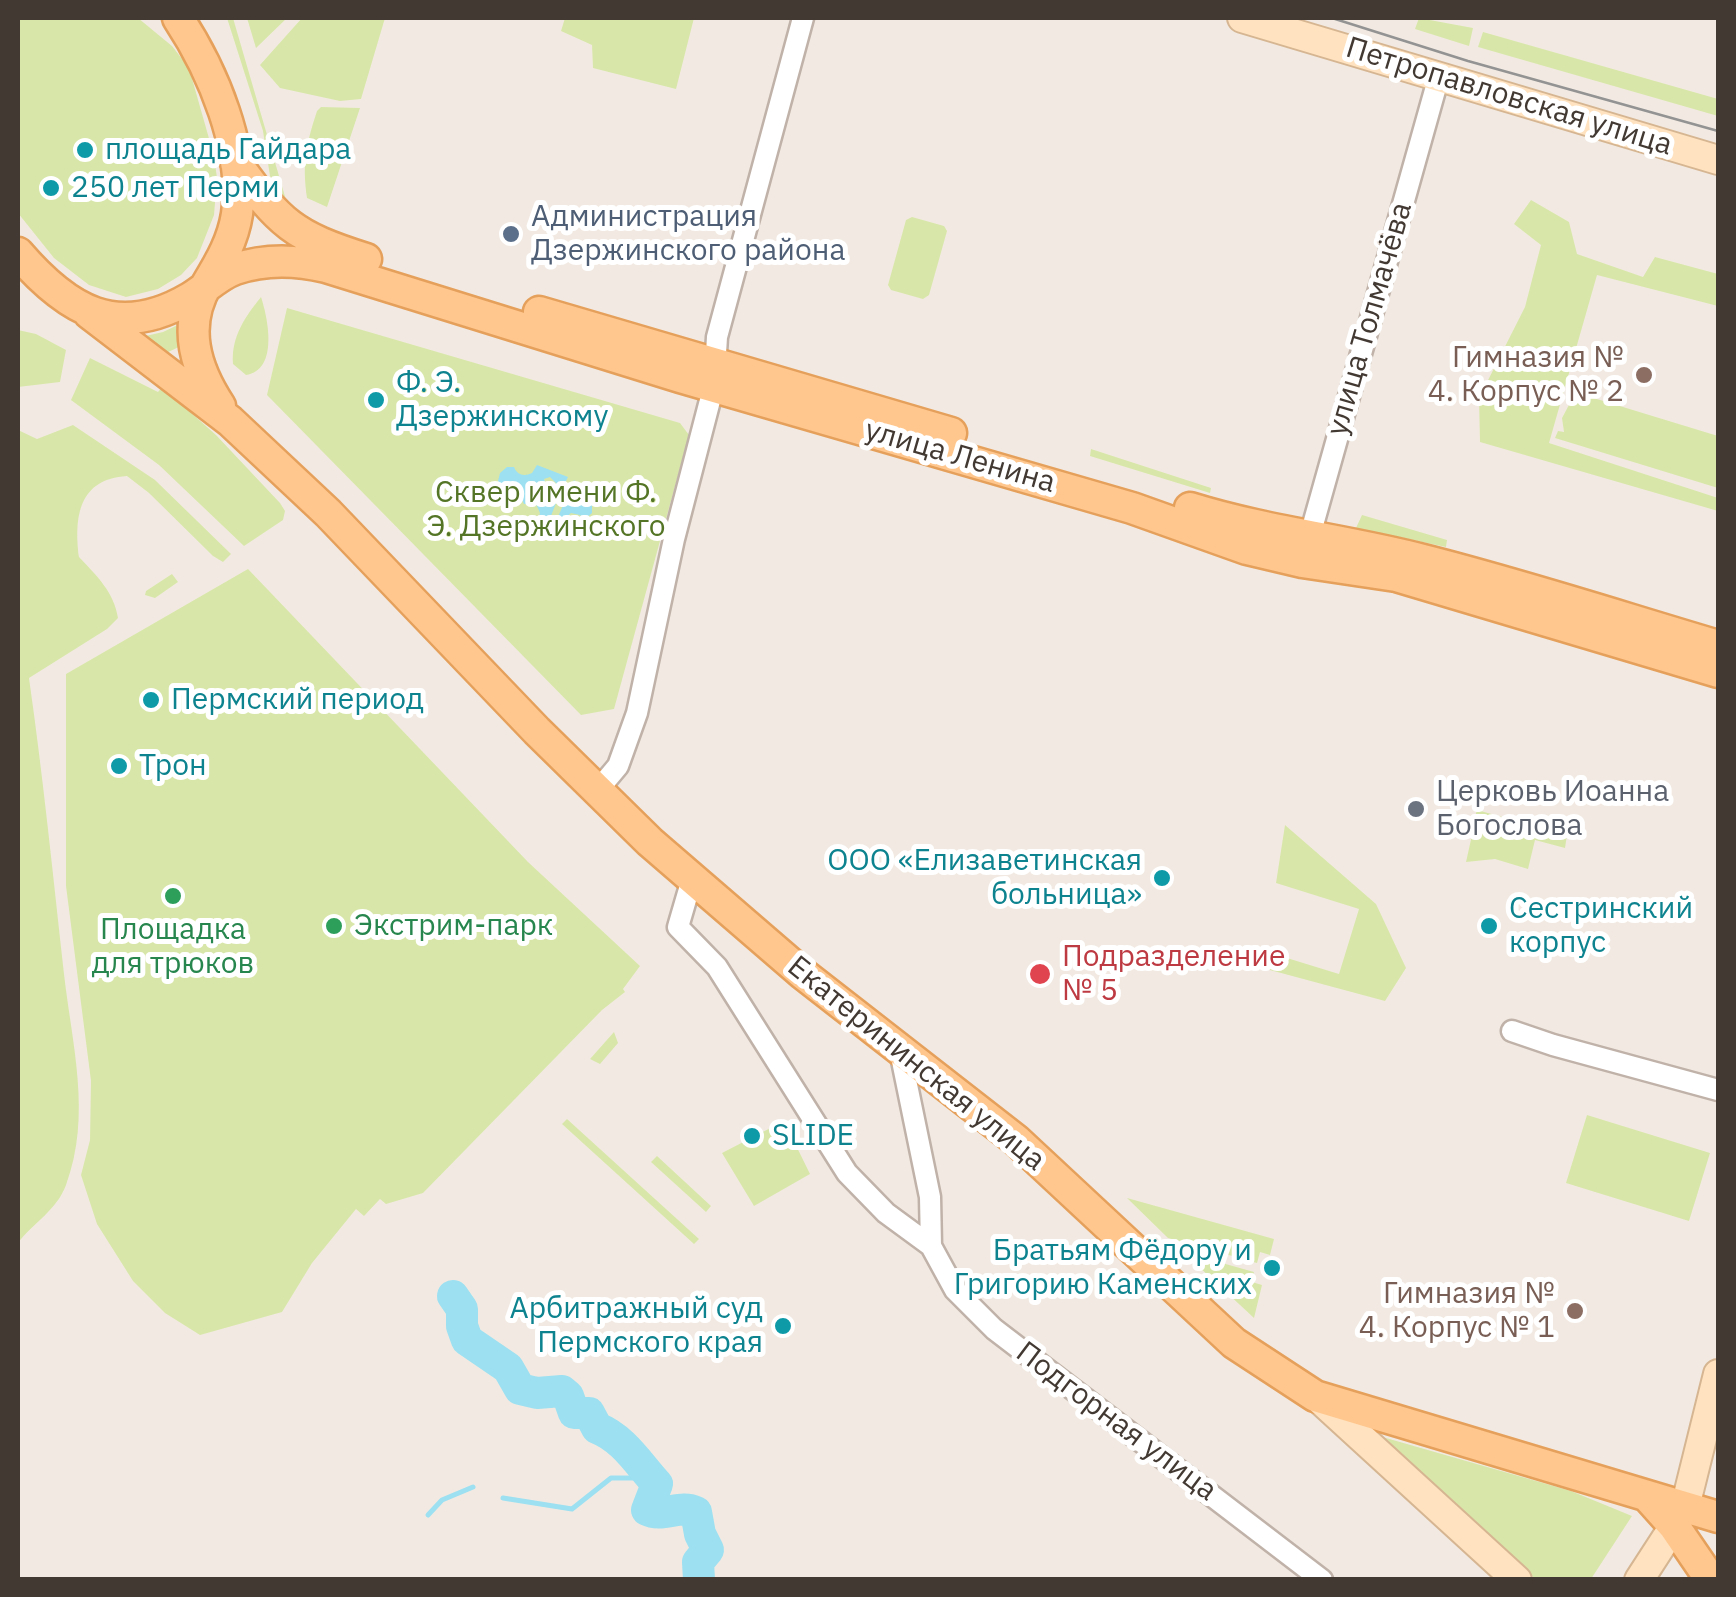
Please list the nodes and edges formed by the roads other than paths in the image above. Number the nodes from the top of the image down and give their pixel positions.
1 (803, 18) edge
2 (1242, 18) edge
3 (183, 22) edge
4 (1439, 76) junction
5 (1718, 160) edge
6 (236, 163) junction
7 (18, 252) edge
8 (205, 287) junction
9 (18, 294) edge
10 (79, 308) junction
11 (714, 374) junction
12 (230, 421) junction
13 (1305, 550) junction
14 (1718, 646) edge
15 (1718, 672) edge
16 (597, 791) junction
17 (692, 879) junction
18 (1512, 1030) dead end
19 (900, 1051) junction
20 (1718, 1090) edge
21 (931, 1246) junction
22 (1718, 1374) edge
23 (1316, 1396) junction
24 (1679, 1517) junction
25 (1718, 1517) edge
26 (1322, 1580) edge
27 (1517, 1580) edge
28 (1640, 1580) edge
29 (1711, 1580) edge

1 - 11 street
2 - 4 street, Петропавловская улица
3 - 6 main road
4 - 5 street, Петропавловская улица
4 - 13 street, улица Толмачёва
6 - 8 main road
6 - 11 main road, улица Ленина
7 - 10 main road
8 - 10 main road
8 - 11 main road, улица Ленина
8 - 12 main road
9 - 10 main road
10 - 12 main road
11 - 13 main road, улица Ленина
11 - 16 street
12 - 16 main road, Екатерининская улица
13 - 14 main road, улица Ленина
13 - 15 main road, улица Ленина
16 - 17 main road, Екатерининская улица
17 - 19 main road, Екатерининская улица
17 - 21 street, Подгорная улица
18 - 20 street
19 - 21 street, Подгорная улица
19 - 23 main road, Екатерининская улица
21 - 26 street, Подгорная улица
22 - 24 street
23 - 24 main road, Екатерининская улица
23 - 27 street
24 - 25 main road, Екатерининская улица
24 - 28 street
24 - 29 main road

